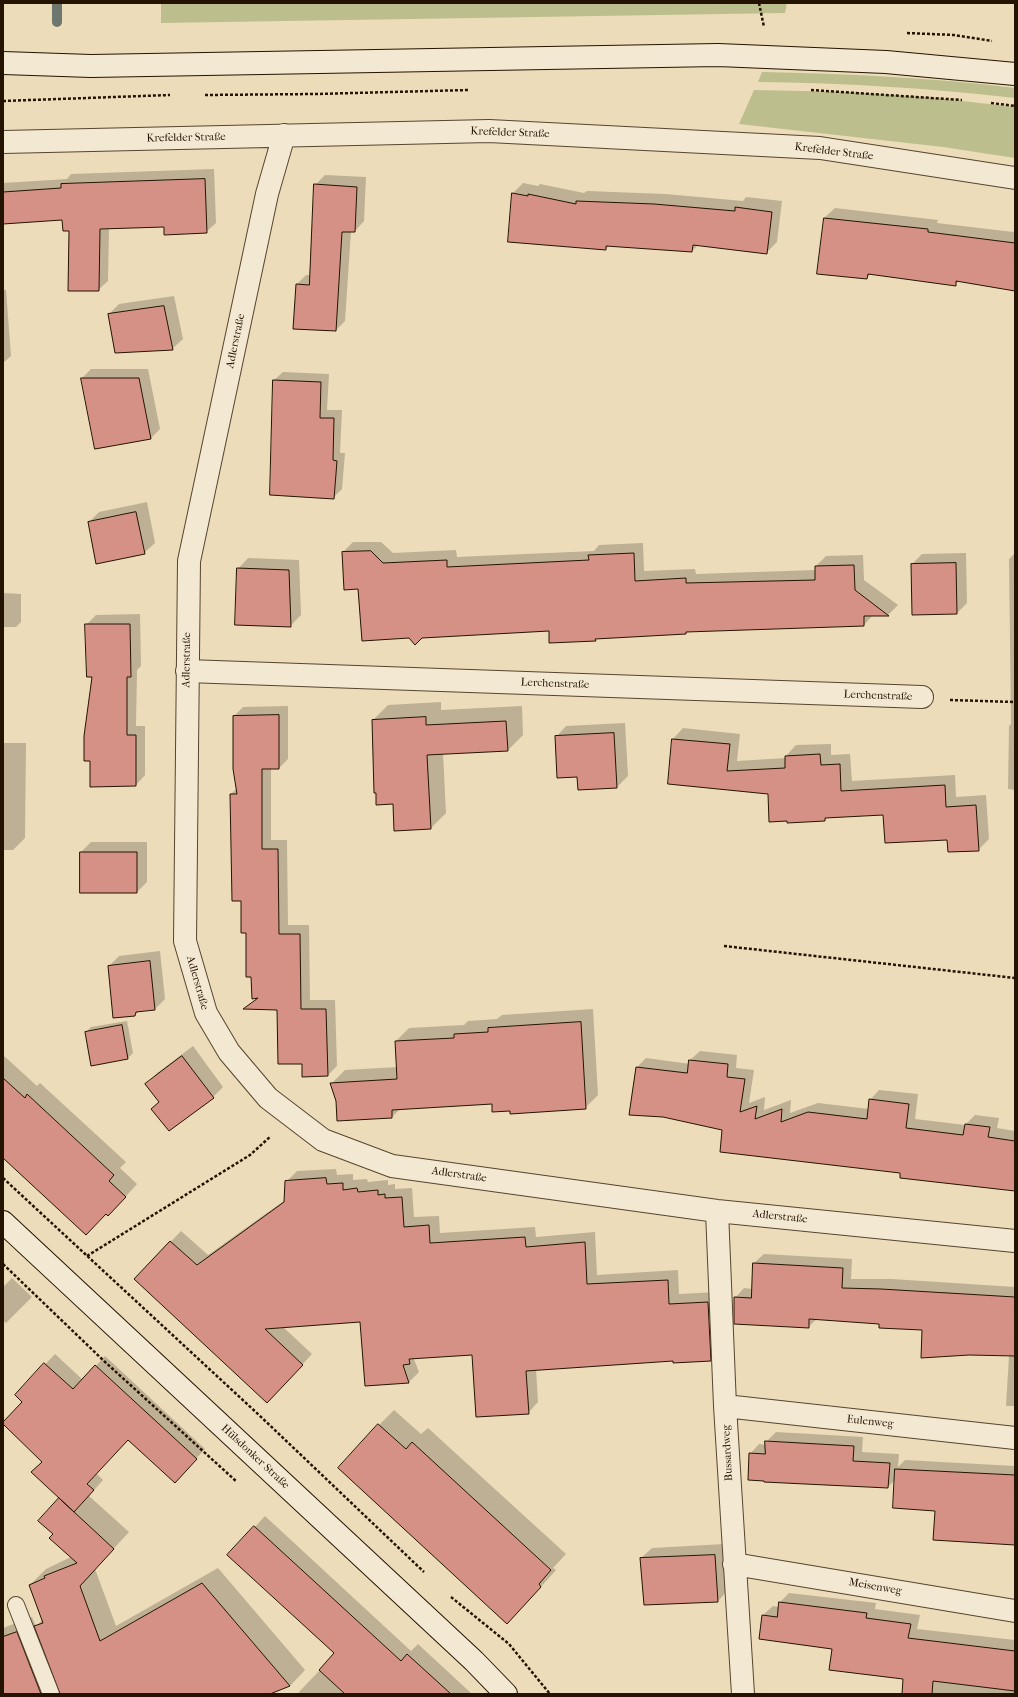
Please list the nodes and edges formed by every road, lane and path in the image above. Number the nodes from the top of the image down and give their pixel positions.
1 (759, 3) edge
2 (764, 30) dead end
3 (3, 64) edge
4 (1015, 74) edge
5 (805, 89) dead end
6 (476, 90) dead end
7 (172, 95) dead end
8 (203, 95) dead end
9 (968, 100) dead end
10 (3, 101) edge
11 (984, 102) dead end
12 (1015, 106) edge
13 (284, 135) junction
14 (3, 142) edge
15 (1015, 178) edge
16 (187, 671) junction
17 (922, 697) joint
18 (1015, 702) edge
19 (724, 946) dead end
20 (1015, 978) edge
21 (289, 1114) junction
22 (3, 1178) edge
23 (717, 1211) junction
24 (3, 1222) edge
25 (1015, 1241) edge
26 (87, 1256) junction
27 (725, 1406) junction
28 (1015, 1438) edge
29 (734, 1564) junction
30 (425, 1573) dead end
31 (448, 1595) dead end
32 (16, 1605) dead end
33 (1015, 1611) edge
34 (51, 1694) edge
35 (506, 1694) edge
36 (550, 1694) edge
37 (743, 1694) edge

1 - 2 path
3 - 4 street
5 - 9 path
6 - 8 path
7 - 10 path
11 - 12 path
13 - 14 street, Krefelder Straße
13 - 15 street, Krefelder Straße
13 - 16 street, Adlerstraße
16 - 17 street, Lerchenstraße
16 - 21 street, Adlerstraße
17 - 18 path
19 - 20 path
21 - 23 street, Adlerstraße
21 - 26 path
22 - 26 path
23 - 25 street, Adlerstraße
23 - 27 street, Bussardweg
24 - 35 street, Hülsdonker Straße
26 - 30 path
27 - 28 street, Eulenweg
27 - 29 street, Bussardweg
29 - 33 street, Meisenweg
29 - 37 street, Bussardweg
31 - 36 path
32 - 34 lane

